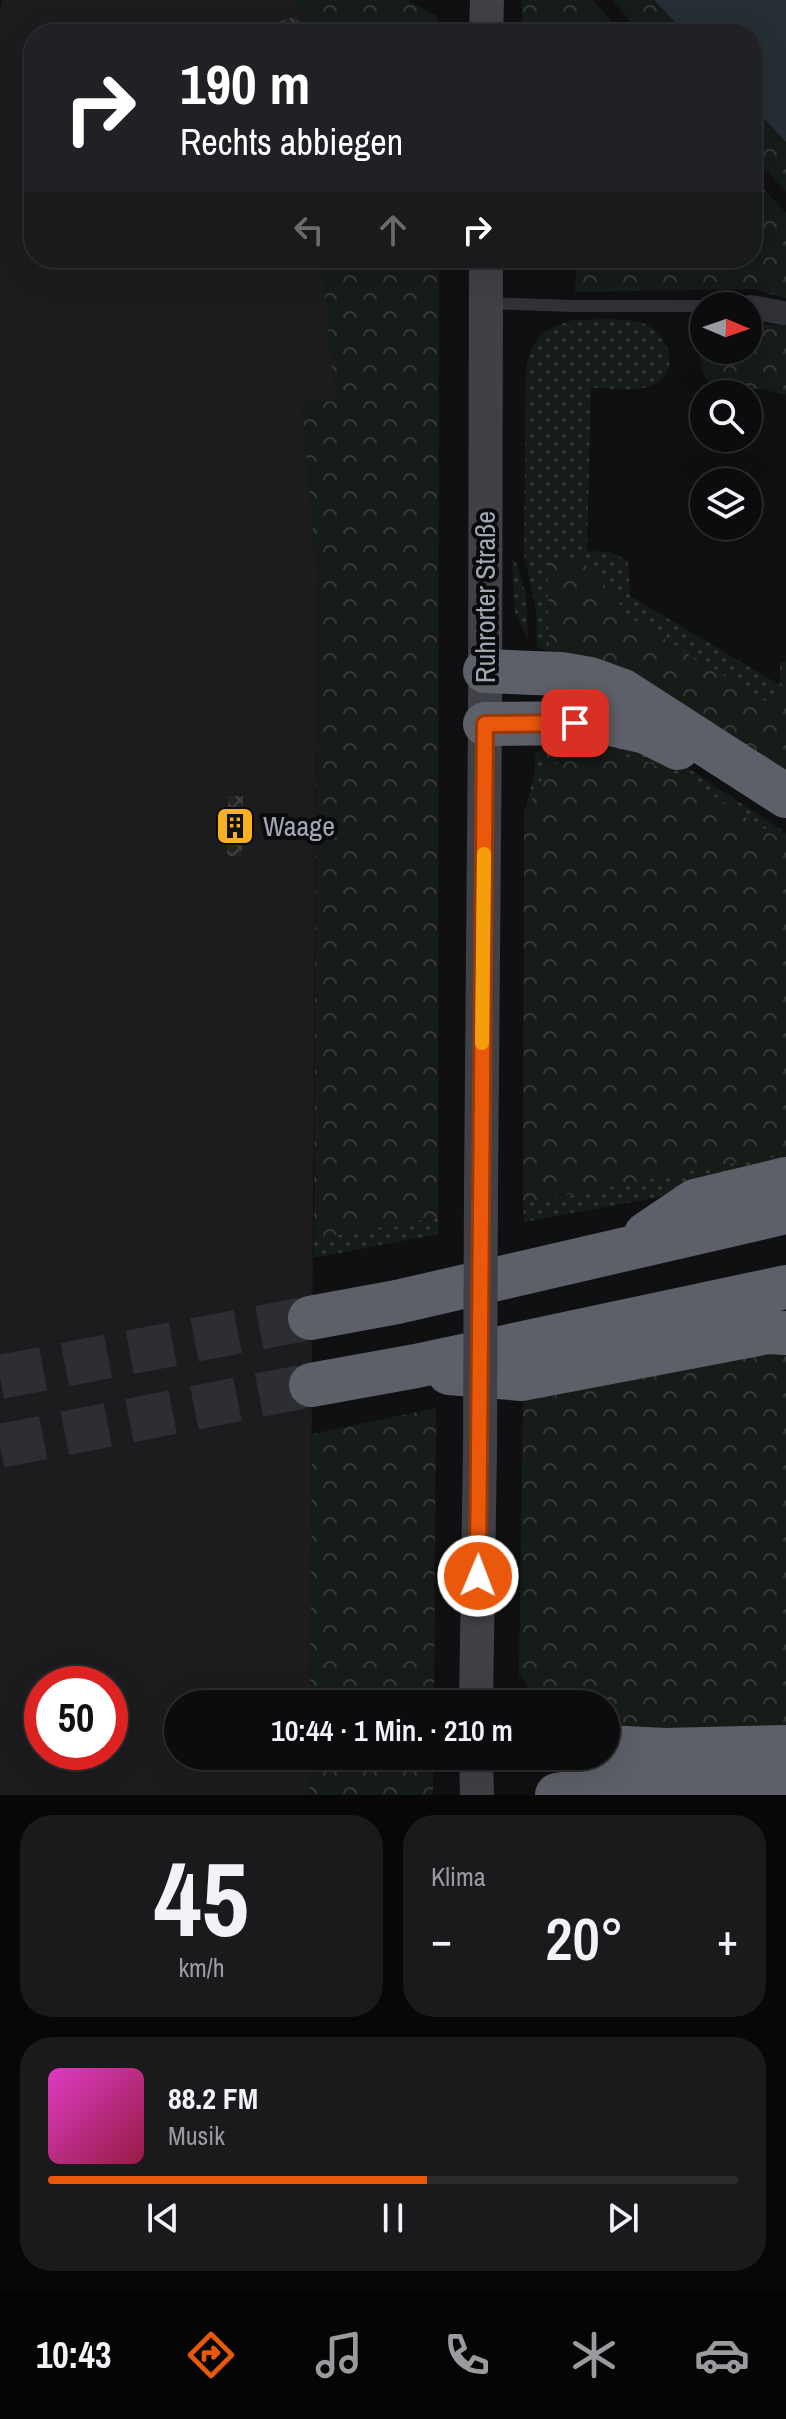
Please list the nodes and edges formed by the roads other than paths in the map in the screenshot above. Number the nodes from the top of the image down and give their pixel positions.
1 (487, 0) edge
2 (486, 24) edge
3 (486, 268) edge
4 (486, 302) junction
5 (690, 306) edge
6 (762, 309) edge
7 (783, 313) dead end
8 (485, 671) junction
9 (485, 724) junction
10 (786, 796) edge
11 (786, 819) edge
12 (786, 1179) edge
13 (786, 1212) edge
14 (628, 1247) junction
15 (786, 1287) edge
16 (310, 1318) tunnel mouth
17 (786, 1333) edge
18 (416, 1366) junction
19 (311, 1385) tunnel mouth
20 (476, 1690) edge
21 (786, 1747) edge
22 (620, 1748) edge
23 (476, 1770) edge
24 (786, 1782) edge
25 (477, 1795) edge
26 (557, 1795) edge

1 - 2 main road
3 - 4 main road, Ruhrorter Straße
4 - 5 lane
4 - 8 main road, Ruhrorter Straße
6 - 7 street
8 - 9 main road, Ruhrorter Straße
8 - 10 highway
9 - 11 highway
9 - 20 main road, Ruhrorter Straße, bridge
12 - 14 highway
13 - 14 highway
14 - 16 highway
15 - 18 highway
17 - 18 highway
18 - 19 highway
21 - 22 highway
23 - 25 main road
24 - 26 highway

